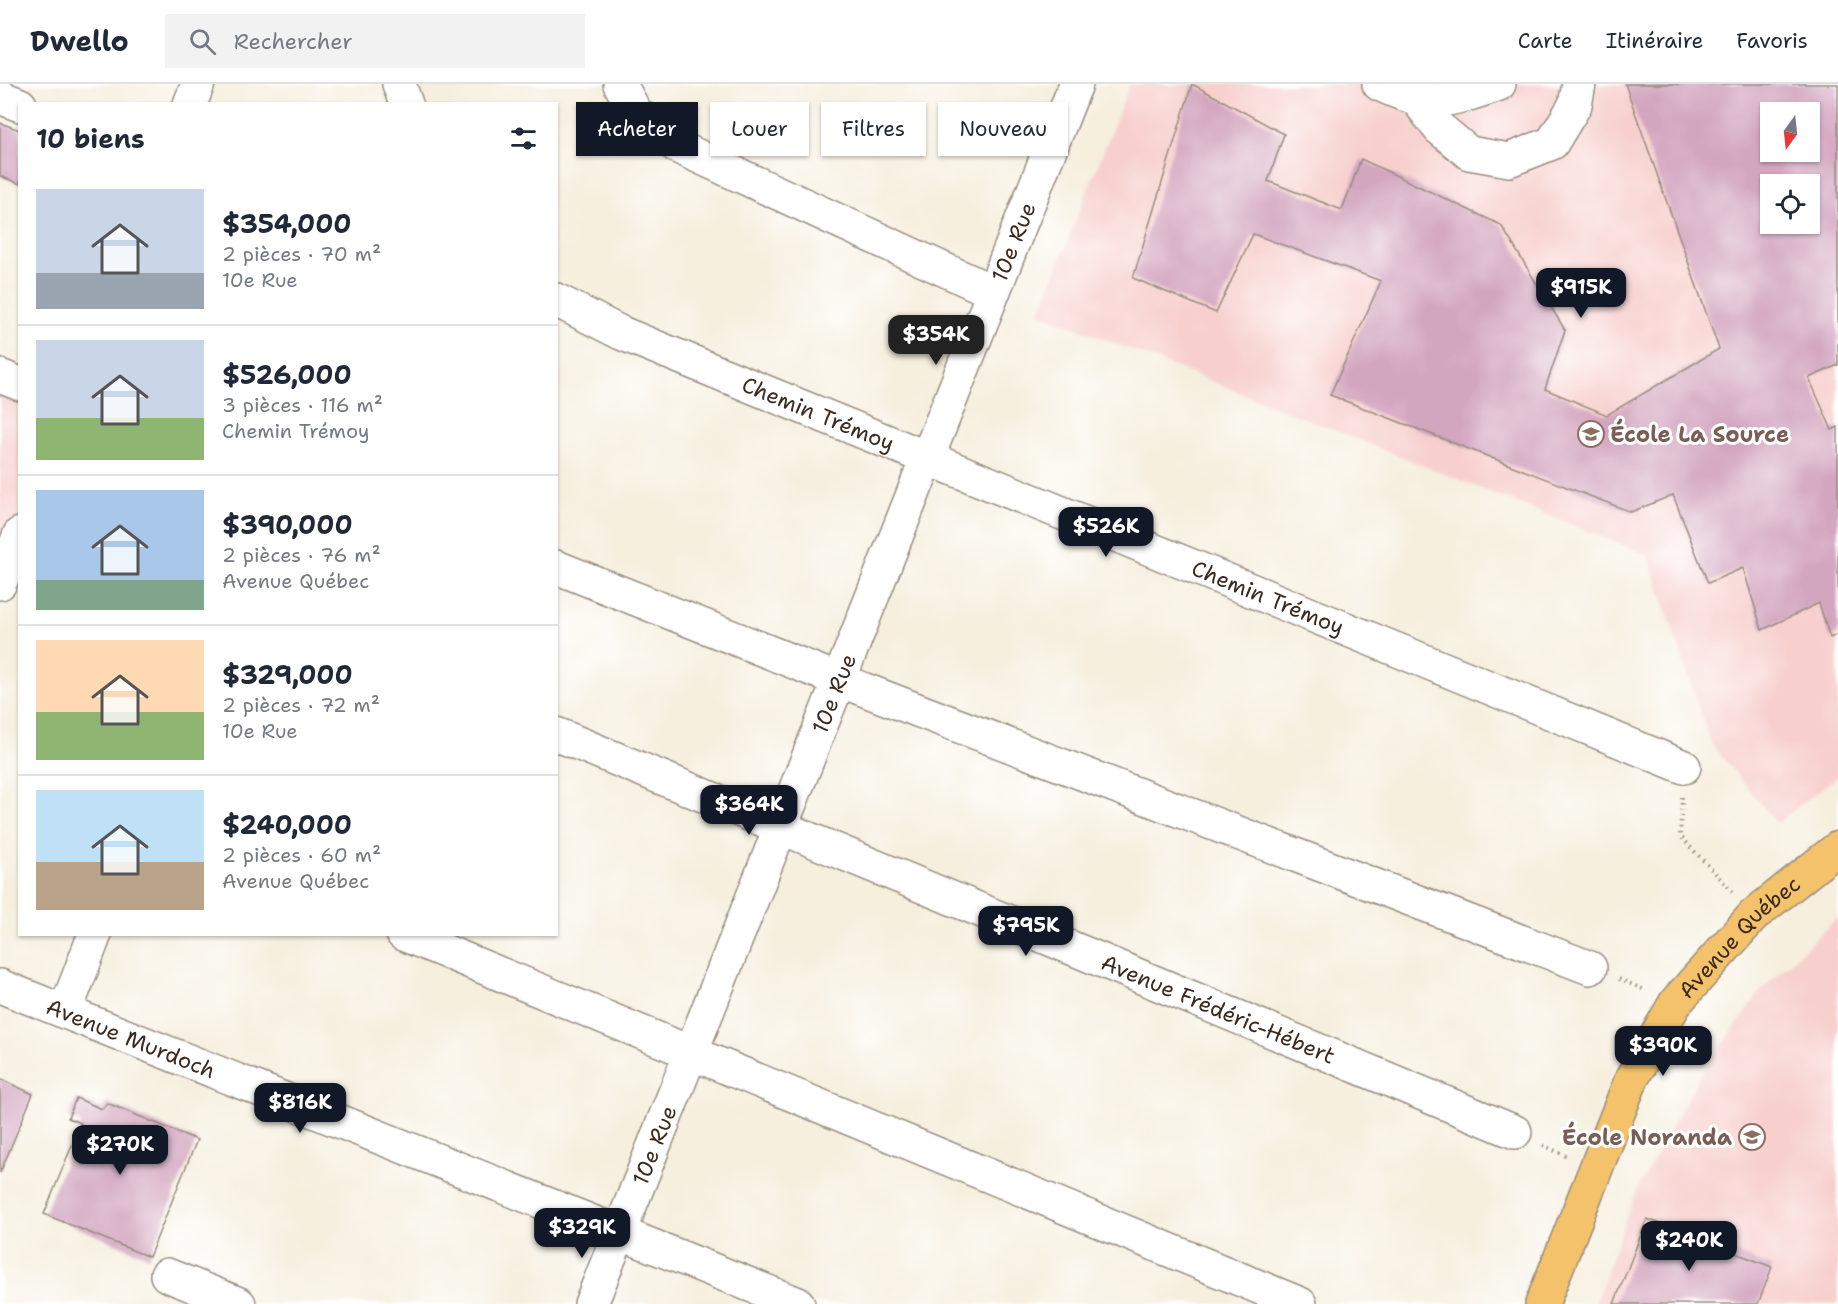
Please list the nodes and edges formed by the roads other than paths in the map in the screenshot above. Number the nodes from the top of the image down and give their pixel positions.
1 (198, 84) edge
2 (399, 84) edge
3 (620, 84) edge
4 (1076, 84) edge
5 (1379, 84) edge
6 (1499, 84) edge
7 (1579, 84) edge
8 (0, 97) edge
9 (1416, 98) junction
10 (191, 102) edge
11 (405, 102) edge
12 (18, 104) edge
13 (993, 292) junction
14 (558, 301) edge
15 (0, 376) edge
16 (18, 383) edge
17 (927, 458) junction
18 (18, 539) edge
19 (558, 568) edge
20 (0, 584) edge
21 (839, 680) junction
22 (558, 735) edge
23 (1684, 767) road end
24 (780, 828) junction
25 (1838, 848) edge
26 (94, 936) edge
27 (408, 936) edge
28 (1590, 968) road end
29 (0, 986) edge
30 (65, 1012) junction
31 (691, 1054) junction
32 (1515, 1132) road end
33 (620, 1234) junction
34 (167, 1275) dead end
35 (239, 1304) edge
36 (591, 1304) edge
37 (798, 1304) edge
38 (1300, 1304) edge
39 (1542, 1304) edge

1 - 10 street
2 - 11 street
3 - 13 street
4 - 13 street, 10e Rue
5 - 9 street
6 - 9 street
7 - 9 street
8 - 12 street
13 - 17 street, 10e Rue
14 - 17 street, Chemin Trémoy
15 - 16 street
17 - 21 street, 10e Rue
17 - 23 street, Chemin Trémoy
18 - 20 street
19 - 21 street
21 - 24 street, 10e Rue
21 - 28 street
22 - 24 street, Avenue Frédéric-Hébert
24 - 31 street, 10e Rue
24 - 32 street, Avenue Frédéric-Hébert
25 - 39 main road, Avenue Québec
26 - 30 street
27 - 31 street
29 - 30 street, Avenue Murdoch
30 - 33 street, Avenue Murdoch
31 - 33 street, 10e Rue
31 - 38 street
33 - 36 street, 10e Rue
33 - 37 street, Avenue Murdoch
34 - 35 street

